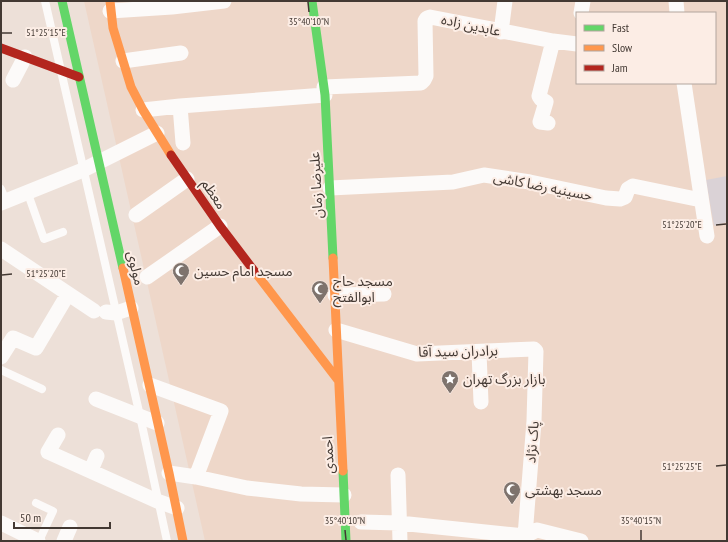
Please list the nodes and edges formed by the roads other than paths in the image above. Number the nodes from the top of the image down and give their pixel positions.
1 (45, 1) edge
2 (62, 1) edge
3 (224, 1) edge
4 (312, 1) edge
5 (505, 1) edge
6 (583, 1) edge
7 (676, 1) edge
8 (172, 4) edge
9 (110, 6) edge
10 (581, 12) edge
11 (677, 12) edge
12 (501, 32) junction
13 (553, 41) junction
14 (576, 43) edge
15 (1, 48) edge
16 (181, 53) dead end
17 (25, 57) junction
18 (123, 61) junction
19 (61, 71) junction
20 (79, 77) junction
21 (13, 80) dead end
22 (684, 84) edge
23 (325, 91) junction
24 (180, 106) junction
25 (143, 110) junction
26 (538, 121) dead end
27 (157, 133) junction
28 (183, 142) dead end
29 (98, 163) junction
30 (83, 170) junction
31 (188, 179) junction
32 (330, 188) junction
33 (27, 192) junction
34 (3, 198) edge
35 (701, 200) junction
36 (136, 215) dead end
37 (220, 226) junction
38 (63, 232) dead end
39 (707, 236) dead end
40 (2, 252) edge
41 (147, 277) dead end
42 (68, 294) junction
43 (384, 294) dead end
44 (335, 295) junction
45 (131, 308) junction
46 (105, 312) junction
47 (336, 330) junction
48 (534, 349) joint
49 (479, 352) junction
50 (1, 357) edge
51 (338, 369) joint
52 (1, 370) edge
53 (338, 380) junction
54 (150, 385) junction
55 (42, 389) dead end
56 (96, 399) dead end
57 (482, 402) dead end
58 (140, 416) junction
59 (157, 423) junction
60 (58, 435) dead end
61 (97, 456) dead end
62 (90, 470) junction
63 (169, 473) junction
64 (398, 475) dead end
65 (196, 477) junction
66 (344, 495) junction
67 (157, 501) junction
68 (36, 503) dead end
69 (177, 508) junction
70 (361, 522) dead end
71 (1, 523) edge
72 (399, 523) junction
73 (70, 527) dead end
74 (15, 536) edge
75 (525, 536) junction
76 (38, 541) edge
77 (64, 541) edge
78 (166, 541) edge
79 (184, 541) edge
80 (346, 541) edge
81 (400, 541) edge
82 (581, 541) edge

1 - 19 lane
2 - 20 street, مولوی
3 - 8 street
4 - 23 street, علیرضا زمان
5 - 12 street
6 - 10 street
7 - 11 street
8 - 9 street
9 - 18 street, معظم
12 - 13 street, عابدین زاده
12 - 23 street, عابدین زاده
13 - 14 street, عابدین زاده
13 - 26 street
15 - 17 street
16 - 18 street
17 - 19 street
17 - 21 street
18 - 25 street, معظم
19 - 20 street
19 - 30 lane
20 - 29 street, مولوی
22 - 35 street
23 - 24 street
23 - 32 street, علیرضا زمان
24 - 25 street
24 - 28 street
25 - 27 street, معظم
27 - 29 street
27 - 31 street, معظم
29 - 30 street
29 - 45 street, مولوی
30 - 33 street
30 - 46 lane
31 - 36 street
31 - 37 street, معظم
32 - 35 street, حسینیه رضا کاشی
32 - 44 street, علیرضا زمان
33 - 34 street
33 - 38 lane
35 - 39 street
37 - 41 street
37 - 53 street, معظم
40 - 42 street
42 - 46 street
42 - 50 street
43 - 44 street
44 - 47 street, علیرضا زمان
45 - 46 street
45 - 54 street, مولوی
46 - 58 lane
47 - 49 street, برادران سید آقا
47 - 51 street, علیرضا زمان
48 - 49 street, برادران سید آقا
48 - 75 street, پاک نژاد
49 - 57 street
51 - 53 street, احمدی
52 - 55 lane
53 - 66 street, احمدی
54 - 59 street, مولوی
54 - 65 street
56 - 58 street
58 - 59 street
58 - 67 lane
59 - 63 street, مولوی
60 - 62 street
61 - 62 street
62 - 67 street
63 - 65 street
63 - 69 street, مولوی
64 - 72 street
65 - 66 street
66 - 80 street, احمدی
67 - 69 street
67 - 78 lane
68 - 76 lane
69 - 79 street, مولوی
70 - 72 street
71 - 74 street
72 - 75 street
72 - 81 street
73 - 77 street
74 - 76 street
75 - 82 street

